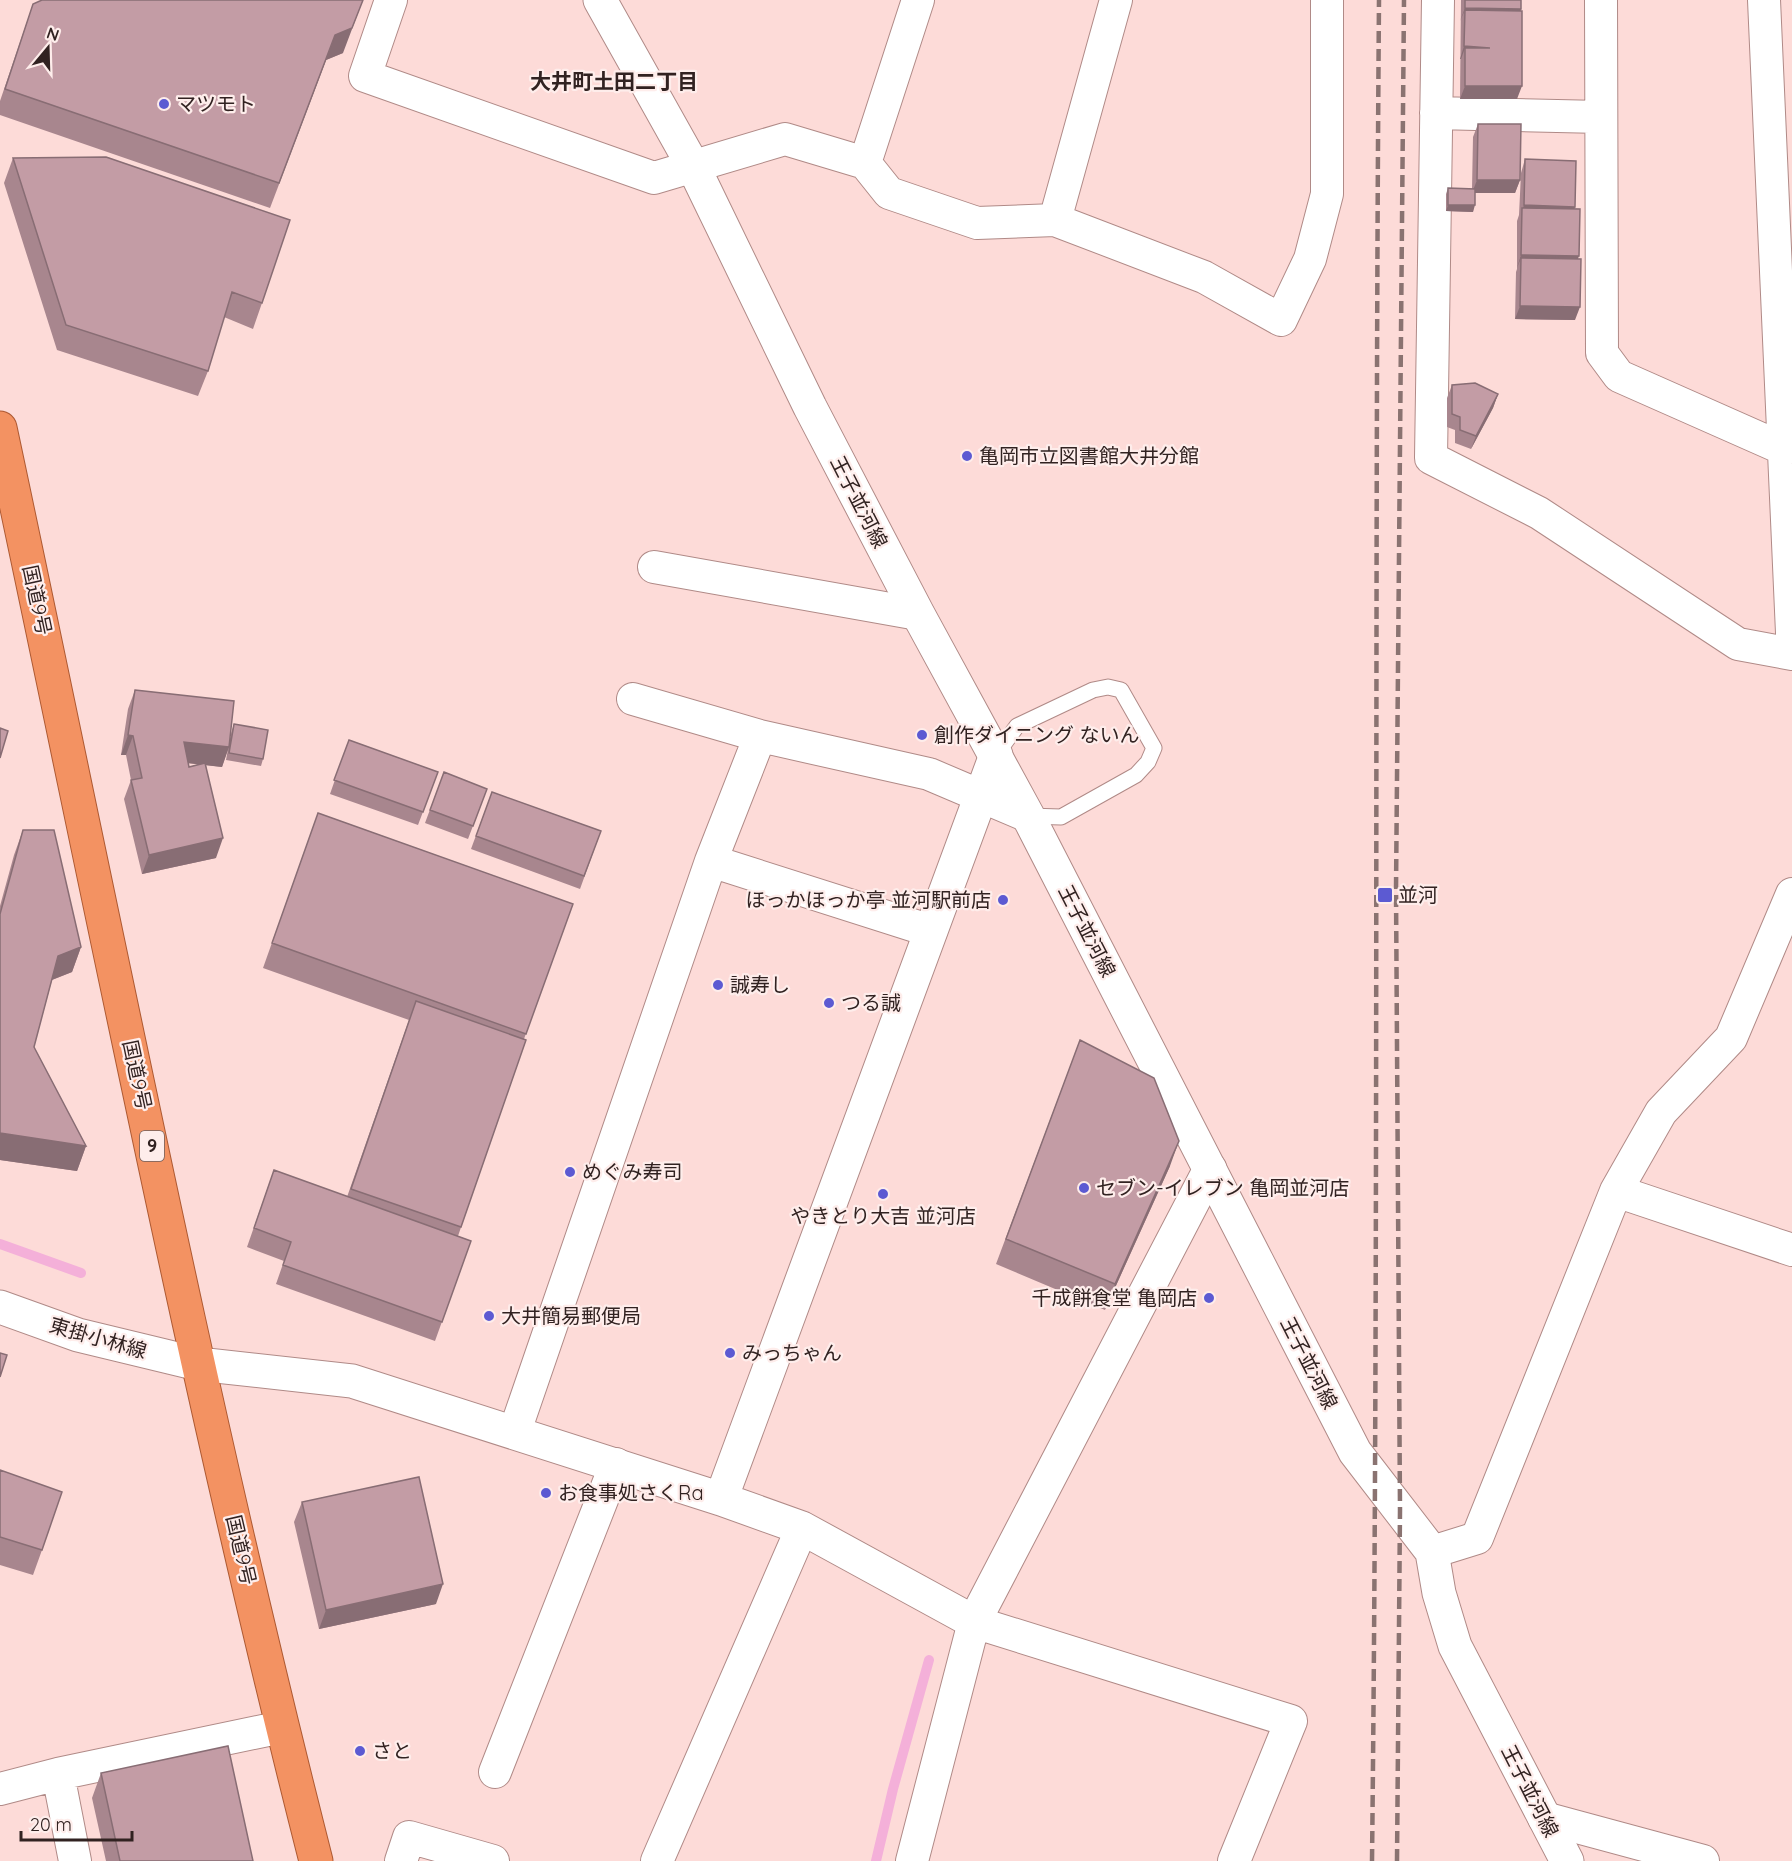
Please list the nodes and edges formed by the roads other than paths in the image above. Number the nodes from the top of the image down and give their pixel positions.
1 (391, 0) edge
2 (600, 0) edge
3 (918, 0) edge
4 (1116, 0) edge
5 (1327, 0) edge
6 (1438, 0) edge
7 (1601, 0) edge
8 (1764, 0) edge
9 (1436, 113) junction
10 (1601, 117) junction
11 (865, 163) junction
12 (693, 166) junction
13 (1055, 220) junction
14 (0, 428) edge
15 (1784, 449) junction
16 (654, 567) dead end
17 (918, 614) junction
18 (1792, 633) edge
19 (1792, 654) edge
20 (633, 699) dead end
21 (760, 736) junction
22 (996, 755) junction
23 (979, 797) junction
24 (1028, 816) junction
25 (711, 861) junction
26 (1792, 894) edge
27 (931, 931) junction
28 (1210, 1169) junction
29 (1616, 1191) junction
30 (1792, 1250) edge
31 (0, 1307) edge
32 (198, 1364) junction
33 (515, 1431) junction
34 (616, 1464) junction
35 (721, 1499) junction
36 (802, 1528) junction
37 (1432, 1551) junction
38 (974, 1622) junction
39 (282, 1727) junction
40 (495, 1772) dead end
41 (58, 1774) junction
42 (0, 1789) edge
43 (1544, 1818) junction
44 (75, 1861) edge
45 (316, 1861) edge
46 (401, 1861) edge
47 (493, 1861) edge
48 (657, 1861) edge
49 (912, 1861) edge
50 (1234, 1861) edge
51 (1567, 1861) edge
52 (1704, 1861) edge

1 - 12 street
2 - 12 main road, 王子並河線
3 - 11 street
4 - 13 street
5 - 13 street
6 - 9 street
7 - 10 street
8 - 15 street
9 - 10 street
9 - 19 street
10 - 15 street
11 - 12 street
11 - 13 street
12 - 17 main road, 王子並河線
14 - 32 highway, 国道9号 / 9
15 - 18 street
16 - 17 street
17 - 22 main road, 王子並河線
20 - 21 street
21 - 23 street
21 - 25 street
22 - 23 main road
22 - 24 main road, 王子並河線
22 - 24 lane
23 - 24 street
23 - 27 main road
24 - 28 main road, 王子並河線
25 - 27 street
25 - 33 street
26 - 29 street
27 - 35 main road
28 - 37 main road, 王子並河線
28 - 38 main road
29 - 30 street
29 - 37 street
31 - 32 main road, 東掛小林線
32 - 33 main road, 東掛小林線
32 - 39 highway, 国道9号 / 9
33 - 34 main road, 東掛小林線
34 - 35 main road, 東掛小林線
34 - 40 street
35 - 36 main road, 東掛小林線
36 - 38 main road, 東掛小林線
36 - 48 street
37 - 43 main road, 王子並河線
38 - 49 street
38 - 50 street
39 - 41 street
39 - 45 highway, 国道9号 / 9
41 - 42 street
41 - 44 street
43 - 51 main road, 王子並河線
43 - 52 street
46 - 47 street

